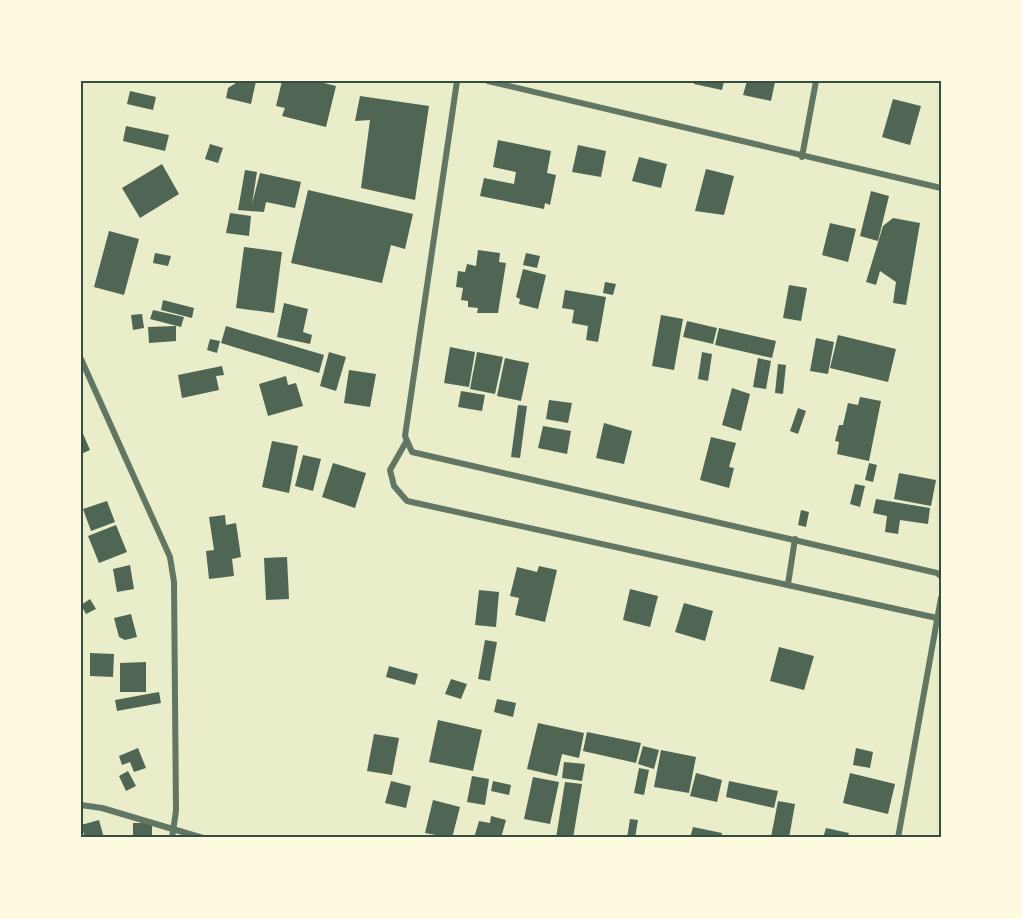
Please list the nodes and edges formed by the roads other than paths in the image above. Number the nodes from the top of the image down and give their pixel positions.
1 (457, 81) edge
2 (488, 81) edge
3 (816, 81) edge
4 (802, 157) junction
5 (941, 188) edge
6 (81, 358) edge
7 (406, 442) junction
8 (795, 538) junction
9 (941, 576) edge
10 (788, 584) junction
11 (941, 598) edge
12 (937, 618) junction
13 (81, 805) edge
14 (174, 828) junction
15 (172, 838) edge
16 (203, 838) edge
17 (898, 838) edge

1 - 7 street
2 - 4 street
3 - 4 street
4 - 5 street
6 - 14 street
7 - 8 street
7 - 10 street
8 - 9 street
8 - 10 street
10 - 12 street
11 - 12 street
12 - 17 street
13 - 14 street
14 - 15 street
14 - 16 street

